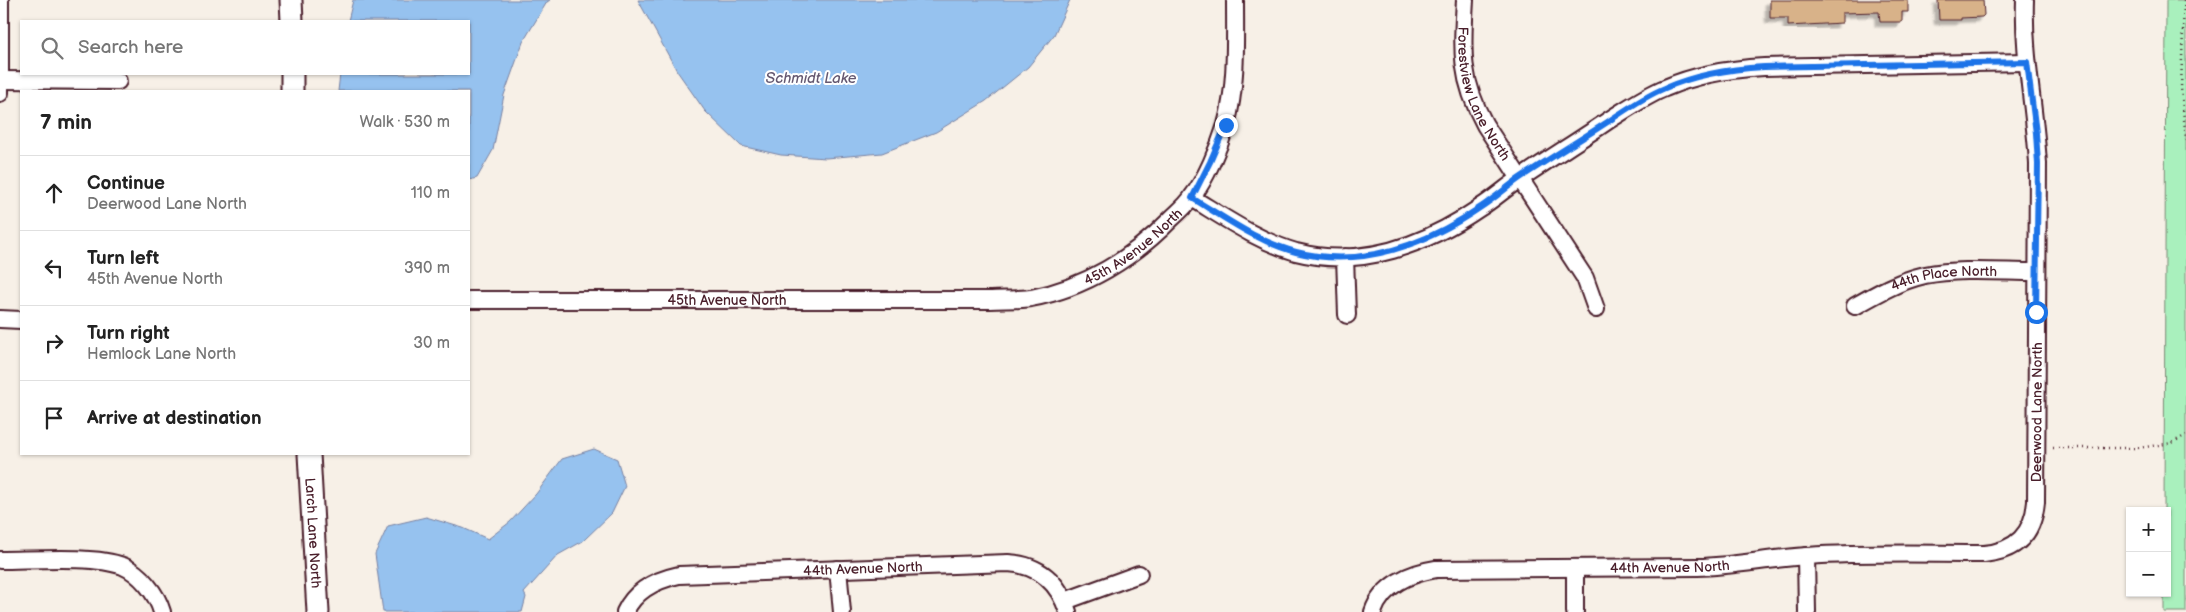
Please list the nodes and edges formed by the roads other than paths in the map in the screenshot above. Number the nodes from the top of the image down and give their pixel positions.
1 (0, 0) edge
2 (292, 0) edge
3 (1235, 0) edge
4 (1465, 0) edge
5 (2025, 0) edge
6 (292, 20) edge
7 (2027, 62) junction
8 (292, 75) edge
9 (0, 80) edge
10 (118, 81) dead end
11 (292, 90) edge
12 (0, 93) edge
13 (1519, 179) junction
14 (1192, 198) junction
15 (1346, 257) junction
16 (2037, 272) junction
17 (470, 300) edge
18 (1855, 306) dead end
19 (1596, 309) dead end
20 (1347, 316) dead end
21 (0, 319) edge
22 (20, 320) edge
23 (309, 455) edge
24 (1984, 554) joint
25 (1806, 556) junction
26 (0, 560) edge
27 (1575, 568) junction
28 (838, 569) junction
29 (1139, 574) dead end
30 (1066, 606) edge
31 (162, 612) edge
32 (318, 612) edge
33 (624, 612) edge
34 (842, 612) edge
35 (1373, 612) edge
36 (1575, 612) edge
37 (1807, 612) edge

1 - 9 street
2 - 6 street
3 - 14 street
4 - 13 street, Forestview Lane North
5 - 7 street, Deerwood Lane North
7 - 13 street, 45th Avenue North
7 - 16 street, Deerwood Lane North
8 - 11 street
9 - 10 street
9 - 12 street
13 - 15 street, 45th Avenue North
13 - 19 street, Forestview Lane North
14 - 15 street, 45th Avenue North
14 - 17 street, 45th Avenue North
15 - 20 street
16 - 18 street, 44th Place North
16 - 24 street, Deerwood Lane North
21 - 22 street
23 - 32 street, Larch Lane North
24 - 25 street, 44th Avenue North
25 - 27 street, 44th Avenue North
25 - 37 street
26 - 31 street
27 - 35 street, 44th Avenue North
27 - 36 street
28 - 30 street, 44th Avenue North
28 - 33 street, 44th Avenue North
28 - 34 street
29 - 30 street

